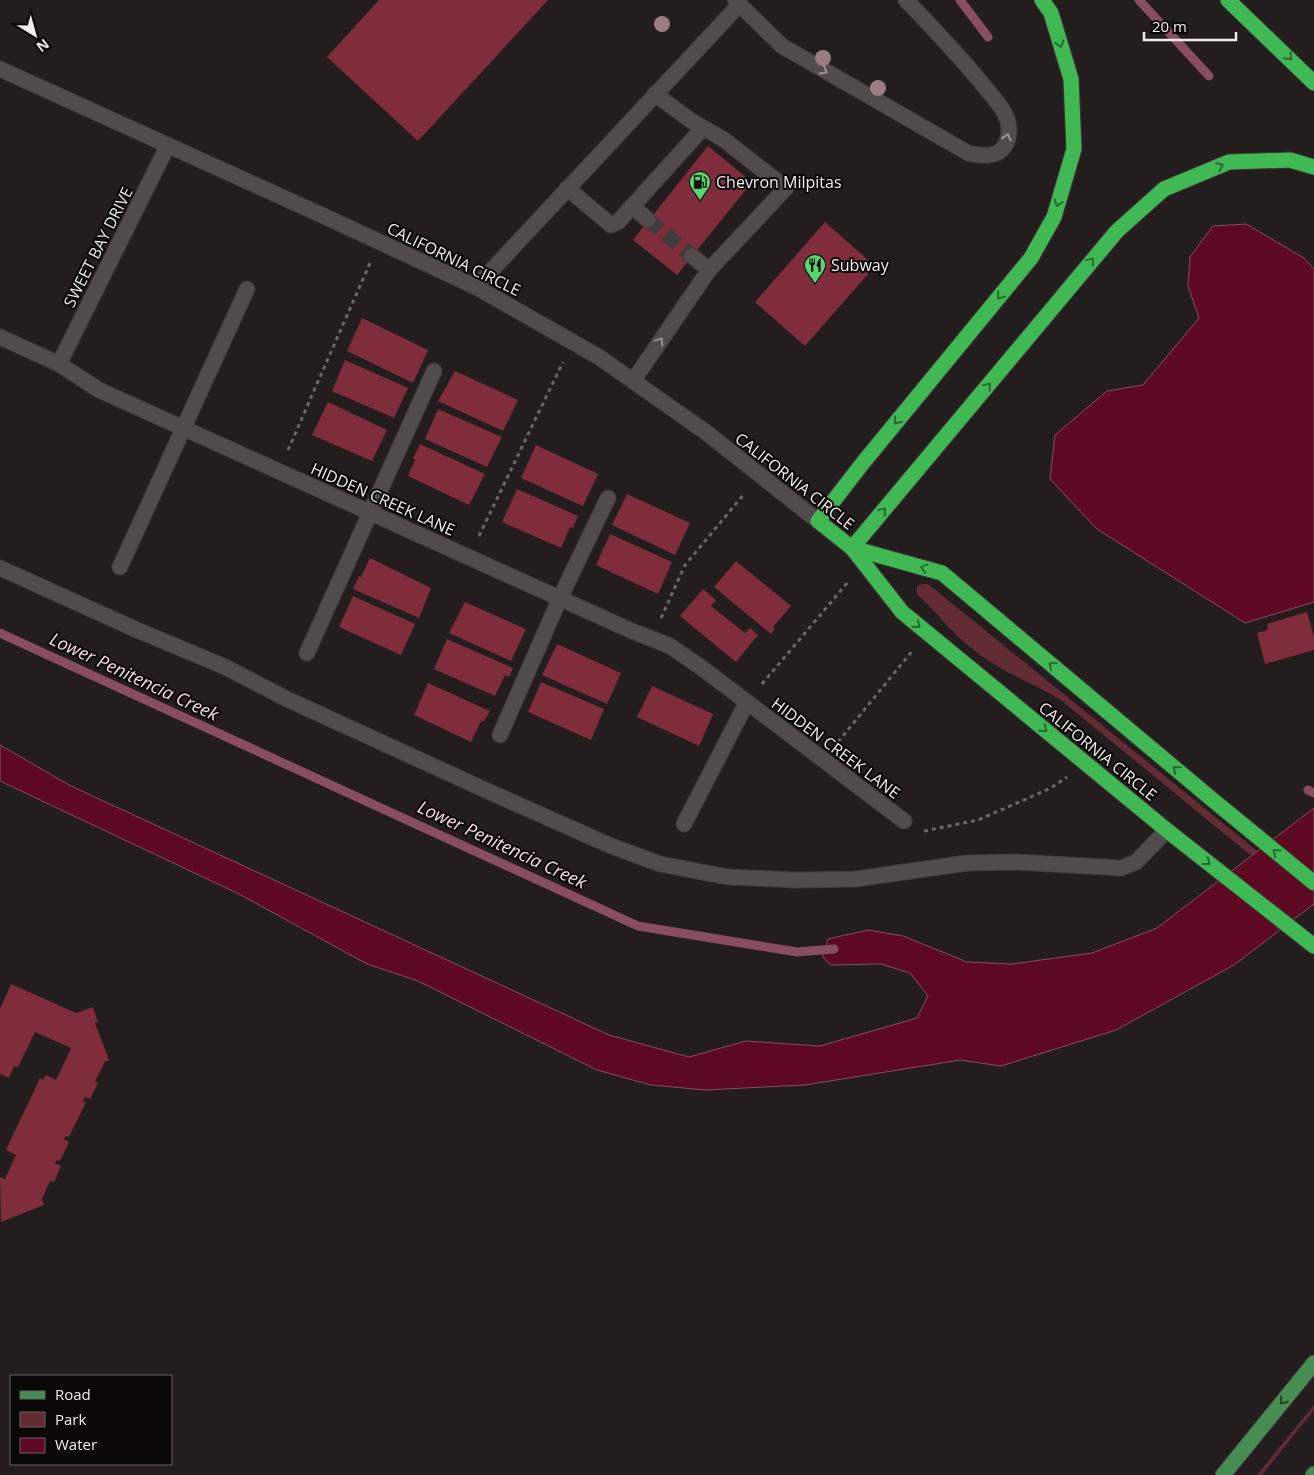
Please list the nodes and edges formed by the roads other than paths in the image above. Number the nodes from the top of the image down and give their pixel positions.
1 (906, 0) edge
2 (1042, 0) edge
3 (1228, 0) edge
4 (737, 2) edge
5 (0, 69) edge
6 (1314, 82) edge
7 (655, 94) junction
8 (703, 128) junction
9 (168, 145) junction
10 (1314, 167) edge
11 (567, 188) junction
12 (632, 206) junction
13 (648, 220) tunnel mouth
14 (692, 256) tunnel mouth
15 (709, 270) junction
16 (476, 287) junction
17 (247, 289) dead end
18 (0, 337) edge
19 (59, 364) junction
20 (434, 371) dead end
21 (633, 381) junction
22 (184, 428) junction
23 (608, 498) dead end
24 (370, 513) junction
25 (818, 521) junction
26 (852, 548) junction
27 (120, 567) dead end
28 (0, 568) edge
29 (560, 598) junction
30 (307, 653) dead end
31 (747, 702) junction
32 (500, 735) dead end
33 (904, 822) road end
34 (684, 824) dead end
35 (1168, 831) junction
36 (1314, 883) edge
37 (1314, 946) edge
38 (1314, 1363) edge
39 (1223, 1475) edge

4 -> 1 street
2 -> 25 highway
3 -> 6 highway
4 - 7 street
5 - 9 street, CALIFORNIA CIRCLE
7 - 8 street
7 - 11 street
8 - 12 street
8 - 15 street
9 - 16 street, CALIFORNIA CIRCLE
9 - 19 street, SWEET BAY DRIVE
26 -> 10 highway
11 - 12 street
11 - 16 street
12 - 13 street
14 - 15 street
21 -> 15 street
16 - 21 street, CALIFORNIA CIRCLE
17 - 22 street
18 - 19 street, HIDDEN CREEK LANE
19 - 22 street, HIDDEN CREEK LANE
20 - 24 street
21 - 25 street, CALIFORNIA CIRCLE
22 - 24 street, HIDDEN CREEK LANE
22 - 27 street
23 - 29 street
24 - 29 street, HIDDEN CREEK LANE
24 - 30 street
25 - 26 highway, CALIFORNIA CIRCLE
26 -> 35 highway, CALIFORNIA CIRCLE
36 -> 26 highway, CALIFORNIA CIRCLE
28 - 35 street
29 - 31 street, HIDDEN CREEK LANE
29 - 32 street
31 - 33 street, HIDDEN CREEK LANE
31 - 34 street, HIDDEN CREEK LANE
35 -> 37 highway, CALIFORNIA CIRCLE
38 -> 39 main road

